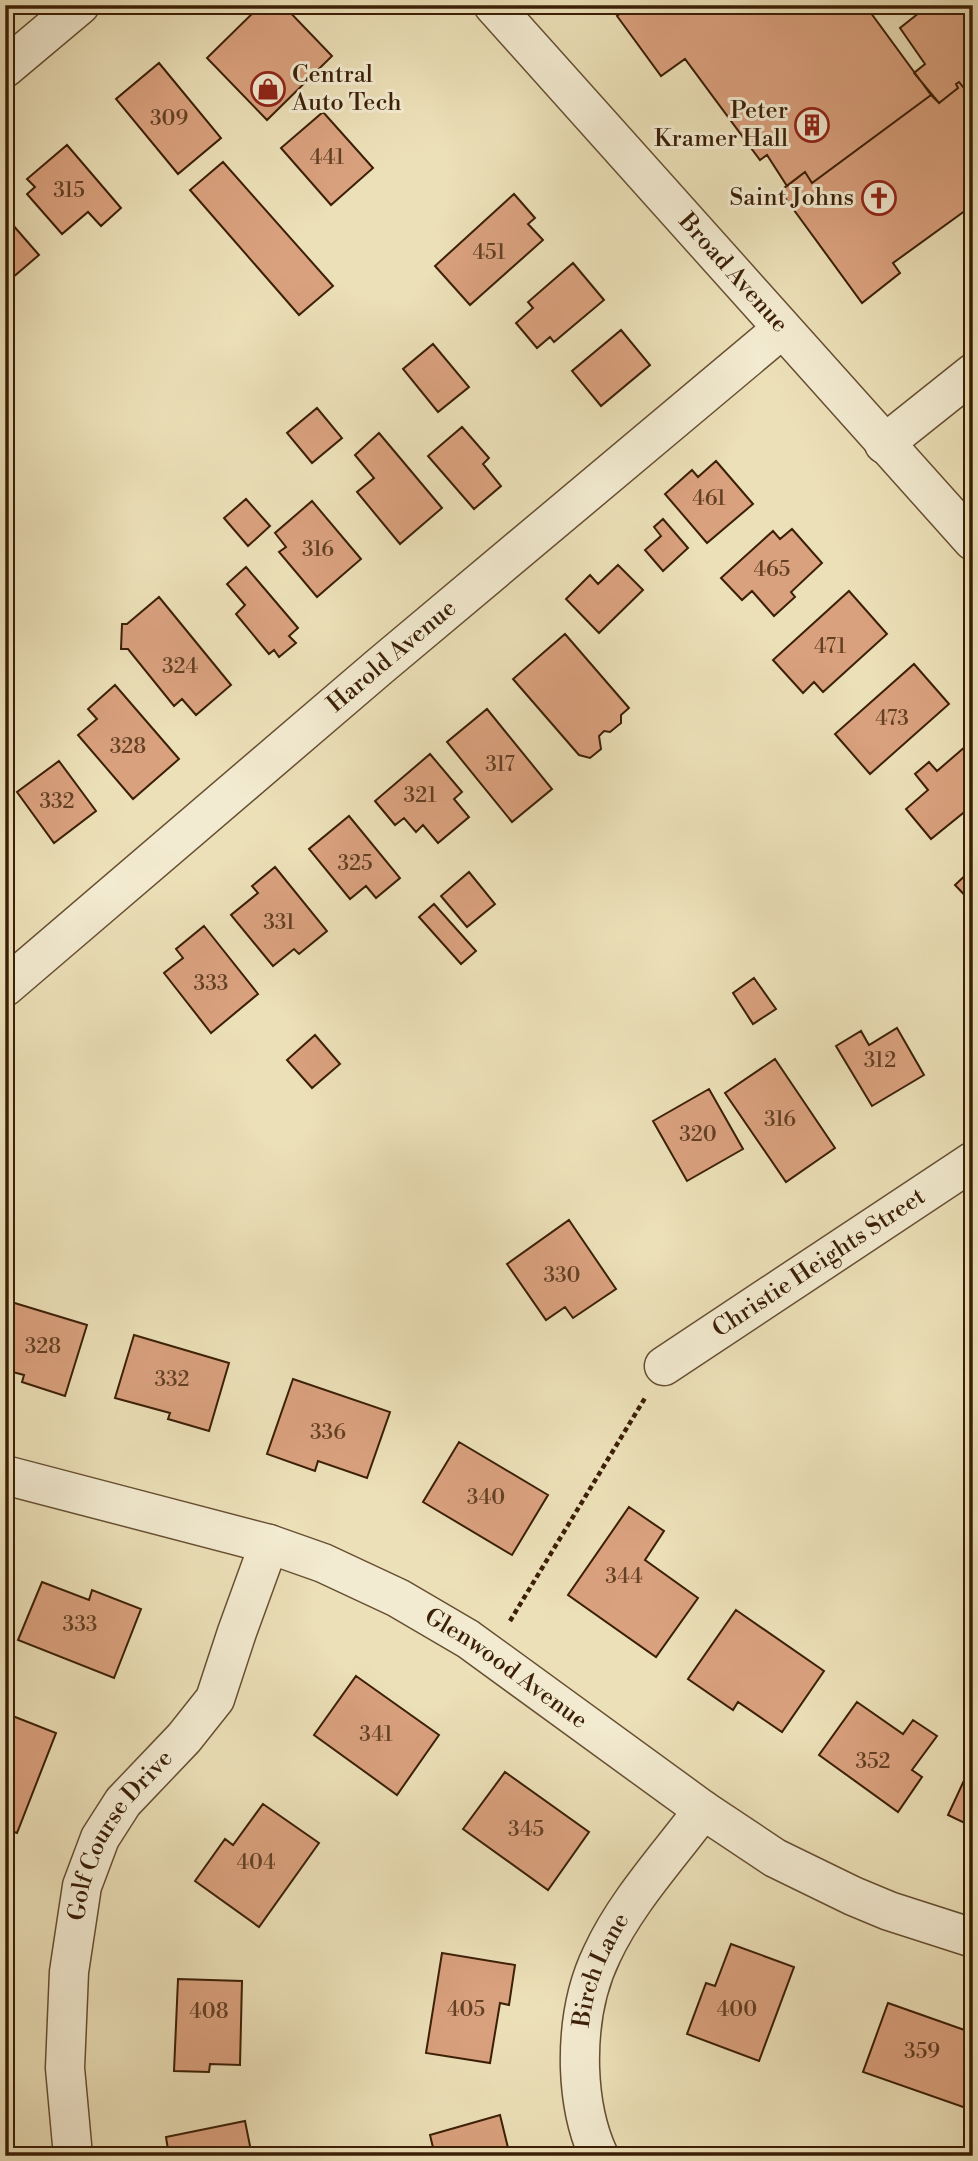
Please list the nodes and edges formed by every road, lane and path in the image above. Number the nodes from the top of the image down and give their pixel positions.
1 (80, 5) edge
2 (493, 5) edge
3 (5, 68) edge
4 (782, 329) junction
5 (973, 373) edge
6 (884, 444) junction
7 (973, 541) edge
8 (5, 987) edge
9 (973, 1161) edge
10 (664, 1366) joint
11 (5, 1475) edge
12 (269, 1544) junction
13 (490, 1655) junction
14 (703, 1810) junction
15 (973, 1938) edge
16 (73, 2156) edge
17 (599, 2156) edge

1 - 3 street
2 - 4 street, Broad Avenue
4 - 6 street, Broad Avenue
4 - 8 street, Harold Avenue
5 - 6 street
6 - 7 street, Broad Avenue
9 - 10 street, Christie Heights Street
10 - 13 path
11 - 12 street, Glenwood Avenue
12 - 13 street, Glenwood Avenue
12 - 16 street, Golf Course Drive
13 - 14 street, Glenwood Avenue
14 - 15 street, Glenwood Avenue
14 - 17 street, Birch Lane

